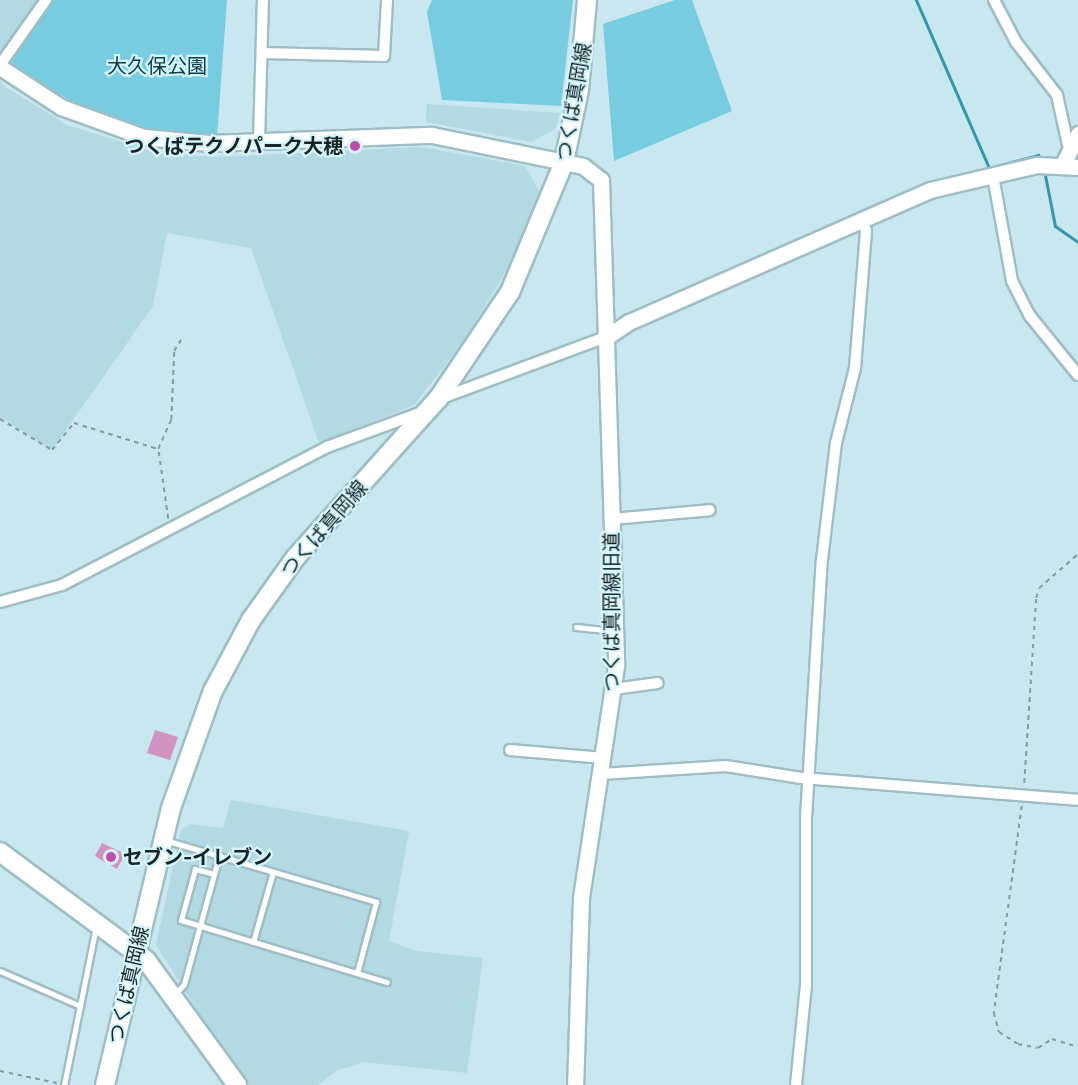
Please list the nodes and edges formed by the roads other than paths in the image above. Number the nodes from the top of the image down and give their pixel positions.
1 (46, 0) edge
2 (263, 0) edge
3 (387, 0) edge
4 (587, 0) edge
5 (994, 0) edge
6 (262, 53) junction
7 (0, 66) edge
8 (1073, 140) edge
9 (260, 141) junction
10 (564, 162) junction
11 (1070, 165) edge
12 (993, 176) junction
13 (862, 219) junction
14 (608, 336) junction
15 (1078, 375) edge
16 (433, 405) junction
17 (710, 510) dead end
18 (612, 519) junction
19 (0, 602) edge
20 (576, 627) dead end
21 (615, 631) junction
22 (658, 683) dead end
23 (614, 689) junction
24 (510, 750) dead end
25 (604, 758) junction
26 (602, 774) junction
27 (808, 778) junction
28 (1078, 800) edge
29 (163, 840) junction
30 (0, 852) edge
31 (219, 856) junction
32 (273, 872) junction
33 (214, 874) junction
34 (97, 921) junction
35 (200, 926) junction
36 (254, 942) junction
37 (136, 952) junction
38 (0, 971) edge
39 (357, 973) junction
40 (387, 982) dead end
41 (174, 995) junction
42 (80, 1006) junction
43 (64, 1085) edge
44 (105, 1085) edge
45 (237, 1085) edge
46 (575, 1085) edge
47 (796, 1085) edge

1 - 7 street
2 - 6 street
3 - 6 street
4 - 10 main road, つくば真岡線
5 - 8 street
6 - 9 street
7 - 9 street, つくば真岡線旧道
8 - 11 street
9 - 10 street, つくば真岡線旧道
10 - 14 street, つくば真岡線旧道
10 - 16 main road, つくば真岡線
11 - 12 street
12 - 13 street
12 - 15 street
13 - 14 street
13 - 27 street
14 - 16 street
14 - 18 street, つくば真岡線旧道
16 - 19 street
16 - 29 main road, つくば真岡線
17 - 18 street
18 - 21 street, つくば真岡線旧道
20 - 21 lane
21 - 23 street, つくば真岡線旧道
22 - 23 street
23 - 25 street, つくば真岡線旧道
24 - 25 street
25 - 26 street, つくば真岡線旧道
26 - 27 street
26 - 46 street, つくば真岡線旧道
27 - 28 street
27 - 47 street
29 - 31 lane
29 - 37 main road, つくば真岡線
30 - 34 main road
31 - 32 lane
31 - 33 lane
32 - 36 lane
32 - 39 lane
33 - 35 lane
33 - 35 lane
34 - 37 main road
34 - 42 lane
35 - 36 lane
35 - 41 lane
36 - 39 lane
37 - 41 main road
37 - 44 main road, つくば真岡線
38 - 42 lane
39 - 40 lane
41 - 45 main road
42 - 43 lane

